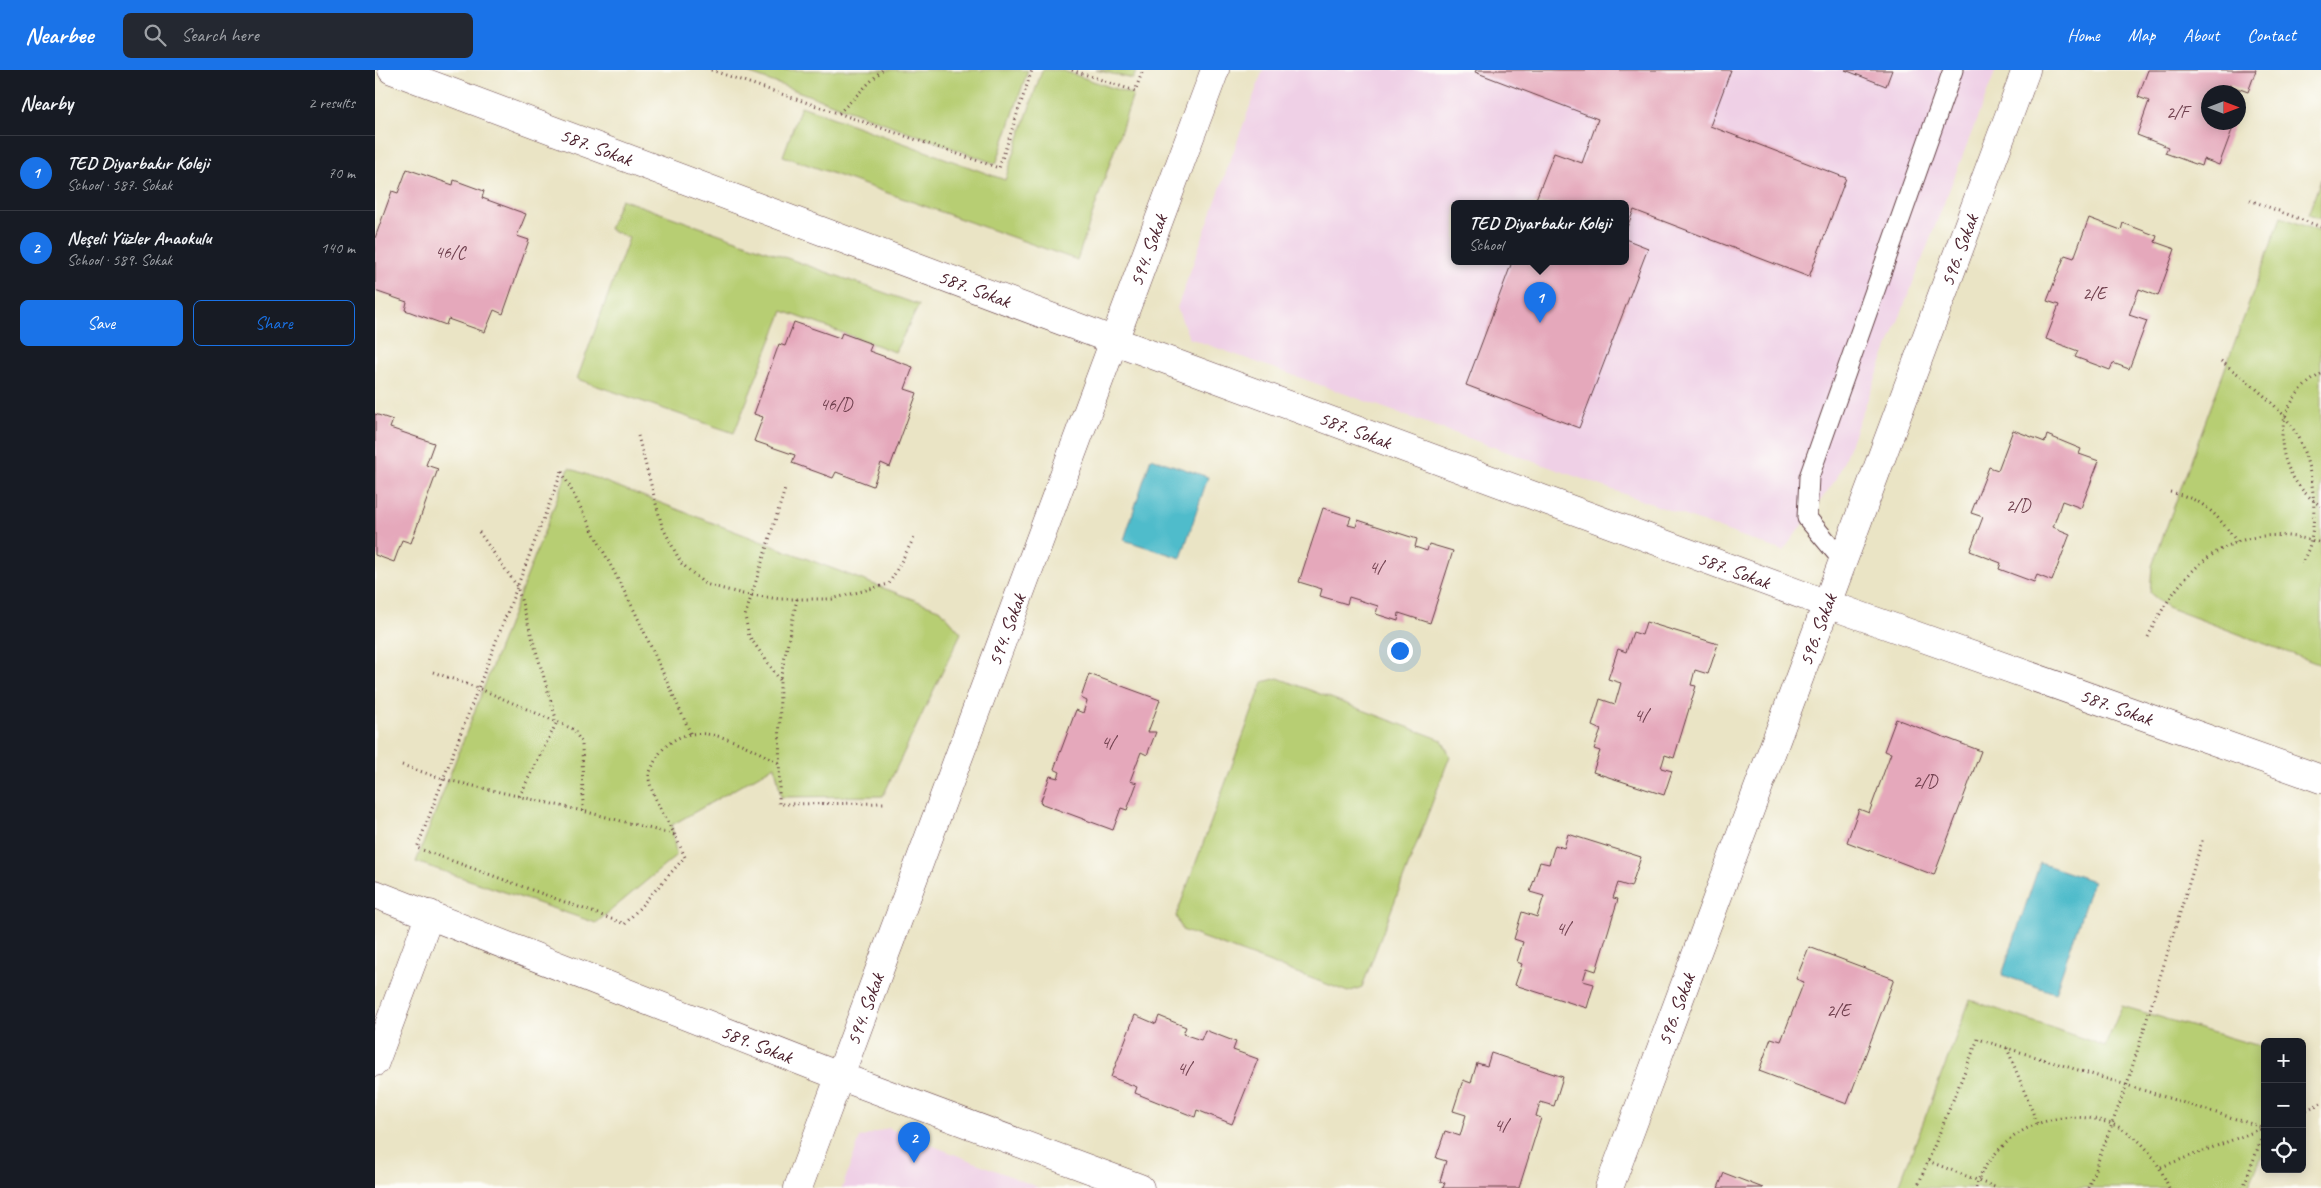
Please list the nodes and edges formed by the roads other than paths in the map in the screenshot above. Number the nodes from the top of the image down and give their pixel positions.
1 (392, 70) edge
2 (1215, 70) edge
3 (1953, 70) edge
4 (2026, 70) edge
5 (1115, 341) junction
6 (1844, 562) junction
7 (1827, 604) junction
8 (2321, 779) edge
9 (375, 894) edge
10 (430, 914) junction
11 (375, 1062) edge
12 (839, 1076) junction
13 (798, 1188) edge
14 (1140, 1188) edge
15 (1609, 1188) edge

1 - 5 street, 587. Sokak
2 - 5 street, 594. Sokak
3 - 6 lane
4 - 6 street, 596. Sokak
5 - 7 street, 587. Sokak
5 - 12 street, 594. Sokak
6 - 7 street, 596. Sokak
7 - 8 street, 587. Sokak
7 - 15 street, 596. Sokak
9 - 10 street, 589. Sokak
10 - 11 street
10 - 12 street, 589. Sokak
12 - 13 street, 594. Sokak
12 - 14 street, 589. Sokak

